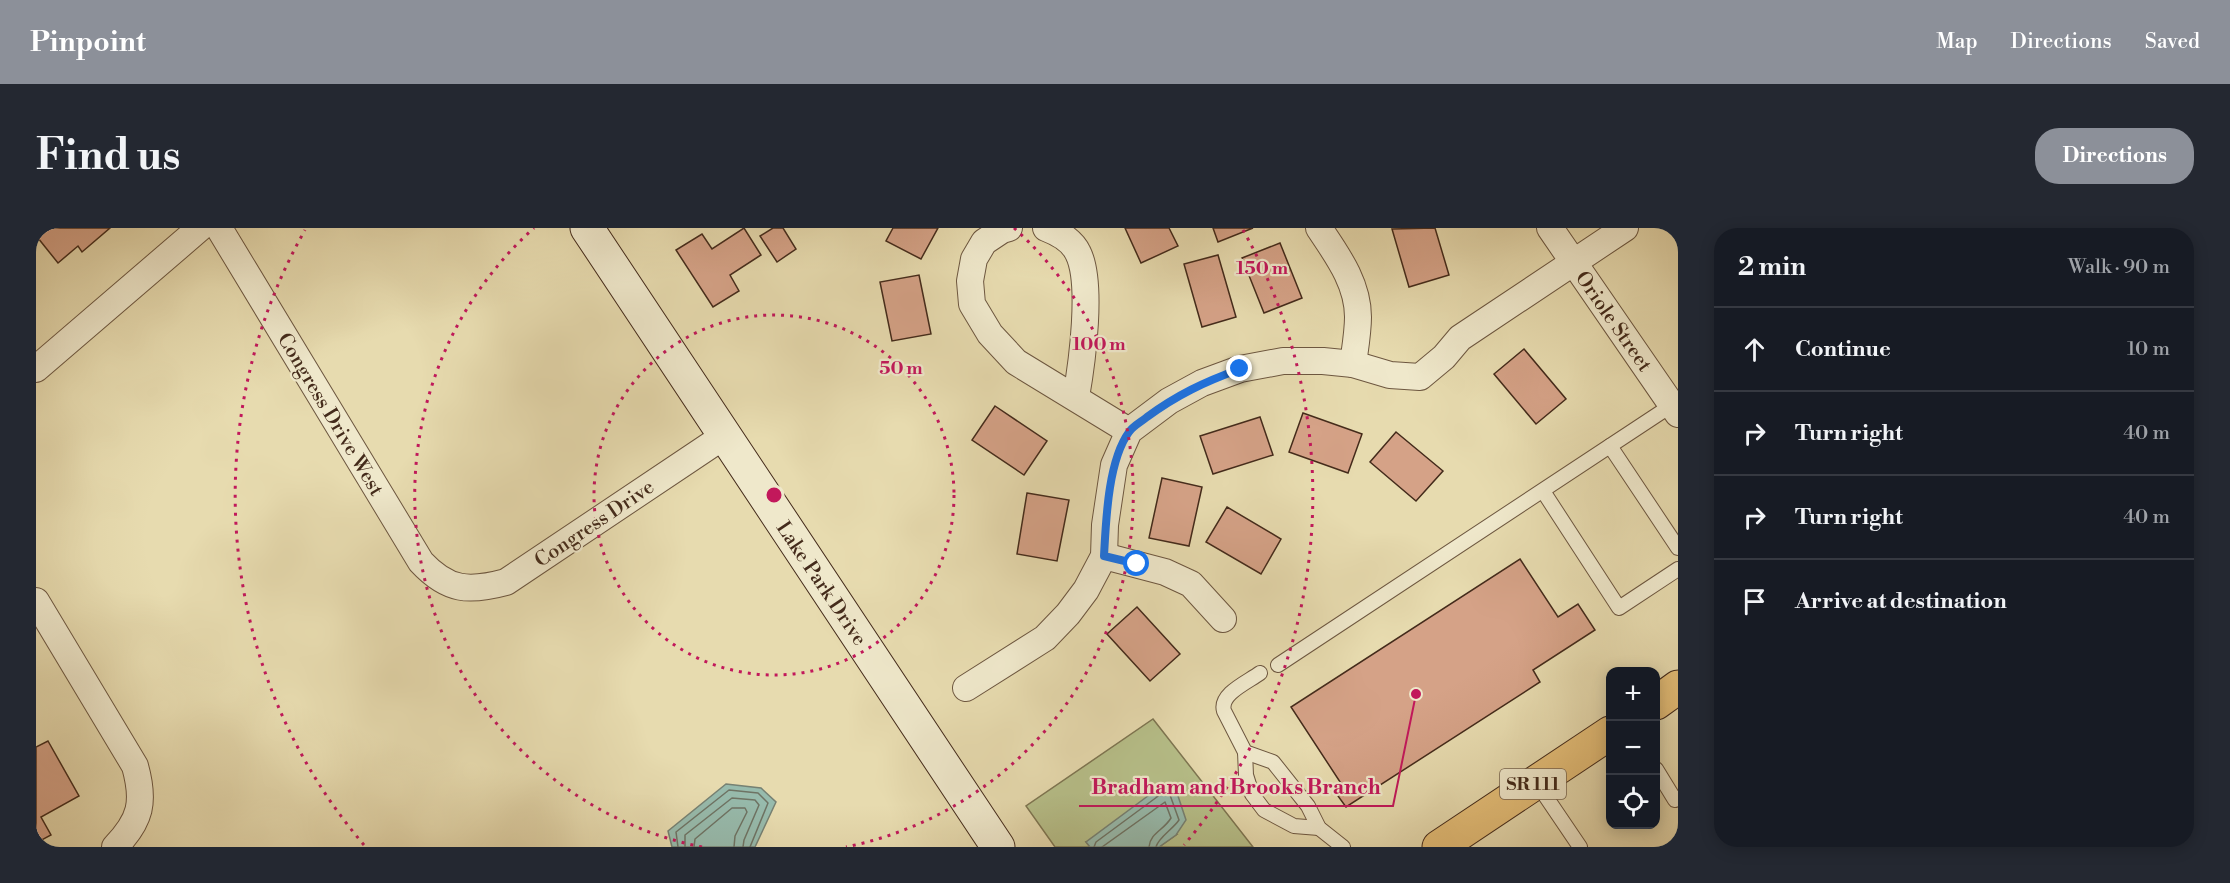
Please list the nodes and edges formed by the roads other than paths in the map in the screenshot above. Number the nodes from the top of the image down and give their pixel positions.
1 (200, 228) edge
2 (219, 228) edge
3 (587, 228) edge
4 (1009, 228) edge
5 (1046, 228) edge
6 (1319, 228) edge
7 (1550, 228) edge
8 (1625, 228) edge
9 (1573, 263) junction
10 (1353, 364) junction
11 (36, 369) edge
12 (1076, 397) junction
13 (1675, 409) edge
14 (1129, 431) junction
15 (724, 436) junction
16 (1610, 446) junction
17 (1543, 491) junction
18 (1678, 548) edge
19 (1104, 556) junction
20 (1678, 569) edge
21 (457, 586) joint
22 (36, 601) edge
23 (1223, 619) dead end
24 (1278, 665) dead end
25 (1260, 673) dead end
26 (1678, 687) edge
27 (966, 688) dead end
28 (1660, 700) edge
29 (1606, 736) edge
30 (1245, 752) junction
31 (1660, 775) edge
32 (1536, 782) junction
33 (1678, 798) edge
34 (1319, 828) junction
35 (115, 847) edge
36 (998, 847) edge
37 (1343, 847) edge
38 (1439, 847) edge
39 (1580, 847) edge

1 - 11 street
2 - 21 street, Congress Drive West
3 - 15 street, Lake Park Drive
4 - 12 street
5 - 12 street
6 - 10 street
7 - 9 street, Oriole Street
8 - 9 street
9 - 10 street
9 - 13 street, Oriole Street
10 - 14 street
12 - 14 street
13 - 16 lane
14 - 19 street
15 - 21 street, Congress Drive
15 - 36 street, Lake Park Drive
16 - 17 lane
16 - 18 lane
17 - 20 lane
17 - 24 lane
19 - 23 street
19 - 27 street
22 - 35 street
25 - 30 lane
26 - 28 main road
29 - 32 main road, SR 111
30 - 34 lane
30 - 34 lane
31 - 33 lane
32 - 38 main road, SR 111
32 - 39 lane
34 - 37 lane

